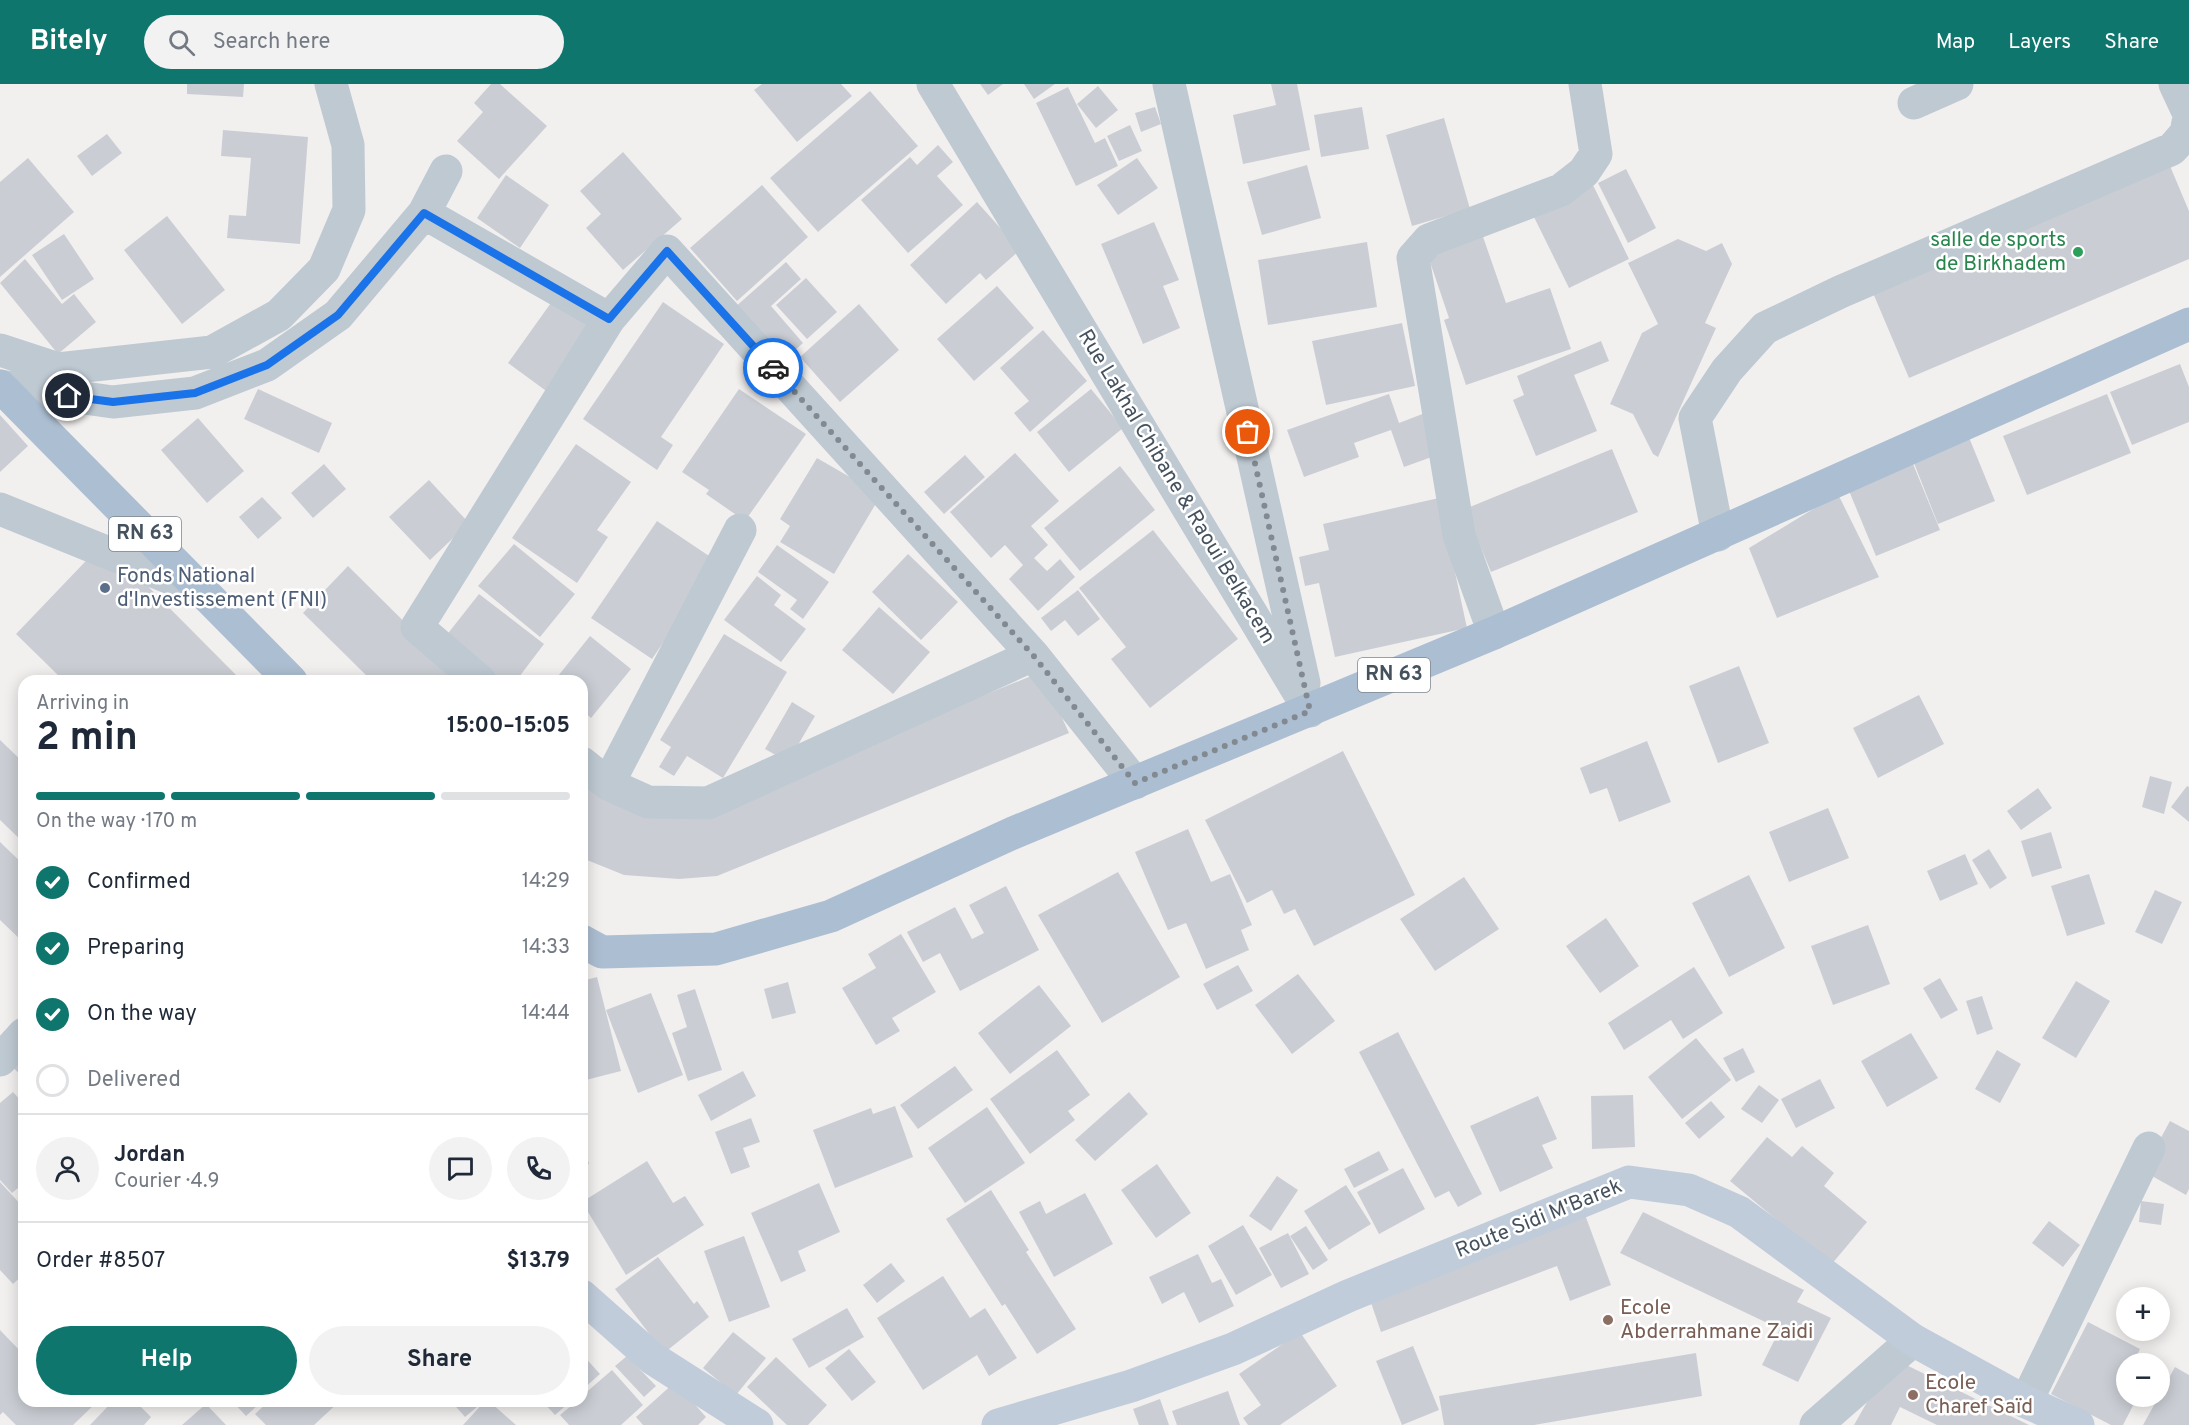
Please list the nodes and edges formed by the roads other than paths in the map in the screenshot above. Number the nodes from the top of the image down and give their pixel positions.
1 (331, 84) edge
2 (933, 84) edge
3 (1169, 84) edge
4 (1586, 84) edge
5 (1957, 84) edge
6 (2175, 84) edge
7 (1914, 103) dead end
8 (2189, 115) edge
9 (446, 171) dead end
10 (424, 213) junction
11 (609, 319) junction
12 (2189, 324) edge
13 (0, 350) edge
14 (0, 386) edge
15 (0, 509) edge
16 (741, 530) dead end
17 (1718, 535) junction
18 (201, 590) junction
19 (1494, 633) junction
20 (1033, 655) junction
21 (285, 675) edge
22 (473, 675) edge
23 (1310, 711) junction
24 (588, 768) edge
25 (1135, 783) junction
26 (608, 784) junction
27 (588, 944) edge
28 (18, 1040) edge
29 (0, 1060) edge
30 (2149, 1148) dead end
31 (588, 1301) edge
32 (1913, 1340) junction
33 (2026, 1402) junction
34 (757, 1425) edge
35 (999, 1425) edge
36 (1816, 1425) edge
37 (2078, 1425) edge

1 - 13 street
2 - 23 street, Rue Lakhal Chibane & Raoui Belkacem
3 - 23 street, Rue Lakhal Chibane & Raoui Belkacem
4 - 19 street
5 - 7 street
6 - 8 street
8 - 17 street
9 - 10 street
10 - 11 street
10 - 14 street
11 - 20 street
11 - 22 street
12 - 17 main road, RN 63
14 - 18 main road, RN 63
15 - 18 street
16 - 26 street
17 - 19 main road, RN 63
18 - 21 main road, RN 63
19 - 23 main road, RN 63
20 - 25 street
20 - 26 street
23 - 25 main road, RN 63
24 - 26 street
25 - 27 main road, RN 63
28 - 29 street
30 - 33 street
31 - 34 main road
32 - 33 main road, Route Sidi M'Barek
32 - 35 main road, Route Sidi M'Barek
32 - 36 street
33 - 37 main road, Route Sidi M'Barek

